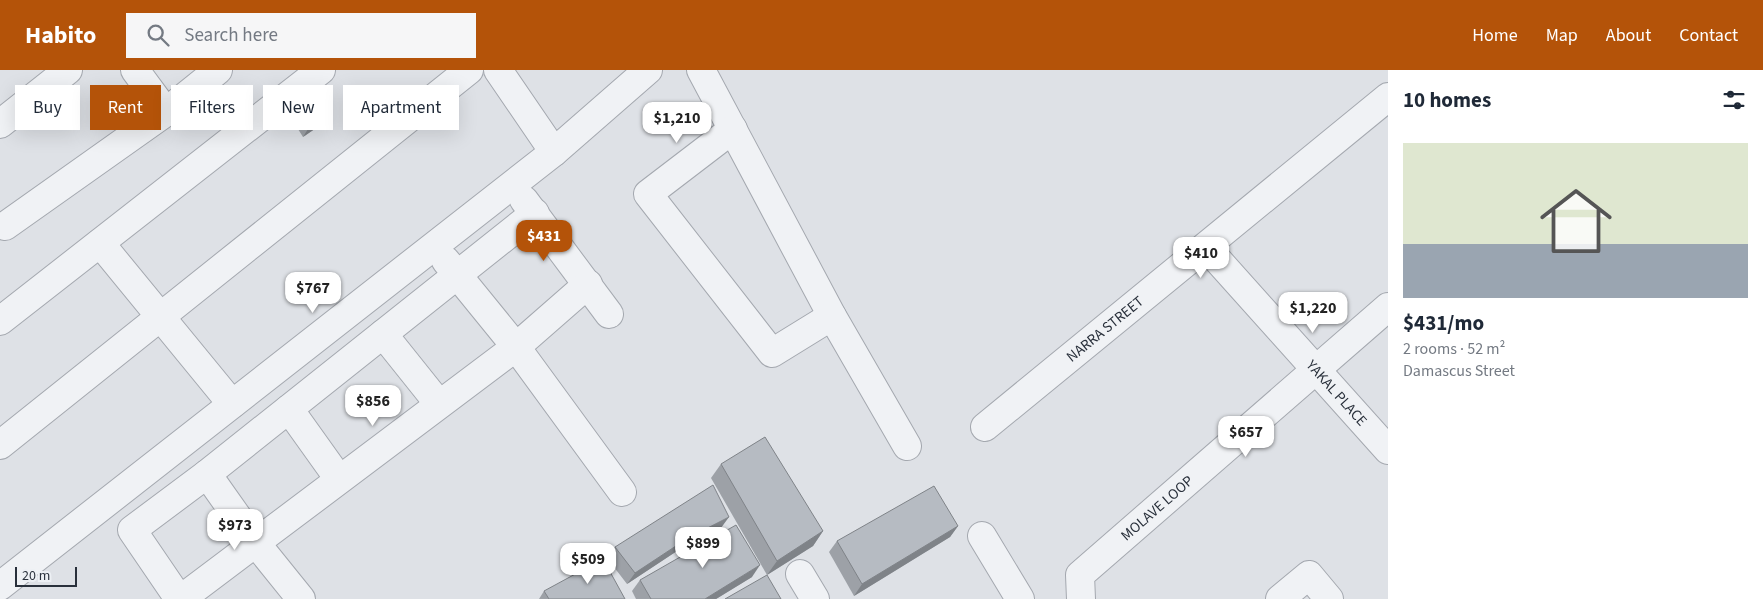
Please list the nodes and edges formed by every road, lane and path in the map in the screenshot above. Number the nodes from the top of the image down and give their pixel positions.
1 (68, 70) edge
2 (135, 70) edge
3 (218, 70) edge
4 (321, 70) edge
5 (469, 70) edge
6 (498, 70) edge
7 (648, 70) edge
8 (701, 70) edge
9 (1388, 97) edge
10 (166, 112) junction
11 (0, 124) edge
12 (733, 129) junction
13 (554, 152) junction
14 (513, 184) junction
15 (535, 214) junction
16 (2, 225) edge
17 (100, 243) junction
18 (434, 246) junction
19 (1206, 247) junction
20 (457, 275) junction
21 (588, 284) junction
22 (1388, 307) edge
23 (609, 314) dead end
24 (832, 316) junction
25 (160, 318) junction
26 (0, 321) edge
27 (383, 334) junction
28 (516, 347) junction
29 (1316, 369) junction
30 (232, 404) junction
31 (439, 404) junction
32 (289, 409) junction
33 (985, 427) dead end
34 (0, 445) edge
35 (907, 446) dead end
36 (1388, 450) edge
37 (207, 474) junction
38 (339, 479) junction
39 (622, 492) dead end
40 (982, 536) dead end
41 (255, 542) junction
42 (800, 574) dead end
43 (0, 586) edge
44 (180, 599) edge
45 (301, 599) edge
46 (815, 599) edge
47 (1020, 599) edge
48 (1081, 599) edge
49 (1280, 599) edge
50 (1329, 599) edge

1 - 11 street
2 - 10 street
3 - 10 street
4 - 17 street
5 - 25 street
6 - 13 street
7 - 13 street
8 - 12 street
9 - 19 street, NARRA STREET
10 - 16 street
12 - 24 street
12 - 24 street
13 - 14 street
14 - 15 street
14 - 18 street
15 - 20 street
15 - 21 street
17 - 25 street
17 - 26 street
18 - 20 street
18 - 30 street
19 - 29 street, YAKAL PLACE
19 - 33 street, NARRA STREET
20 - 27 street
20 - 28 street
21 - 23 street
21 - 28 street
22 - 29 street, MOLAVE LOOP
24 - 35 street
25 - 30 street
25 - 34 street
27 - 31 street
27 - 32 street
28 - 31 street
28 - 39 street
29 - 36 street, YAKAL PLACE
29 - 48 street, MOLAVE LOOP
30 - 43 street
31 - 38 street
32 - 37 street
32 - 38 street
37 - 41 street
37 - 44 street
38 - 41 street
40 - 47 street
41 - 44 street
41 - 45 street
42 - 46 street
49 - 50 street

